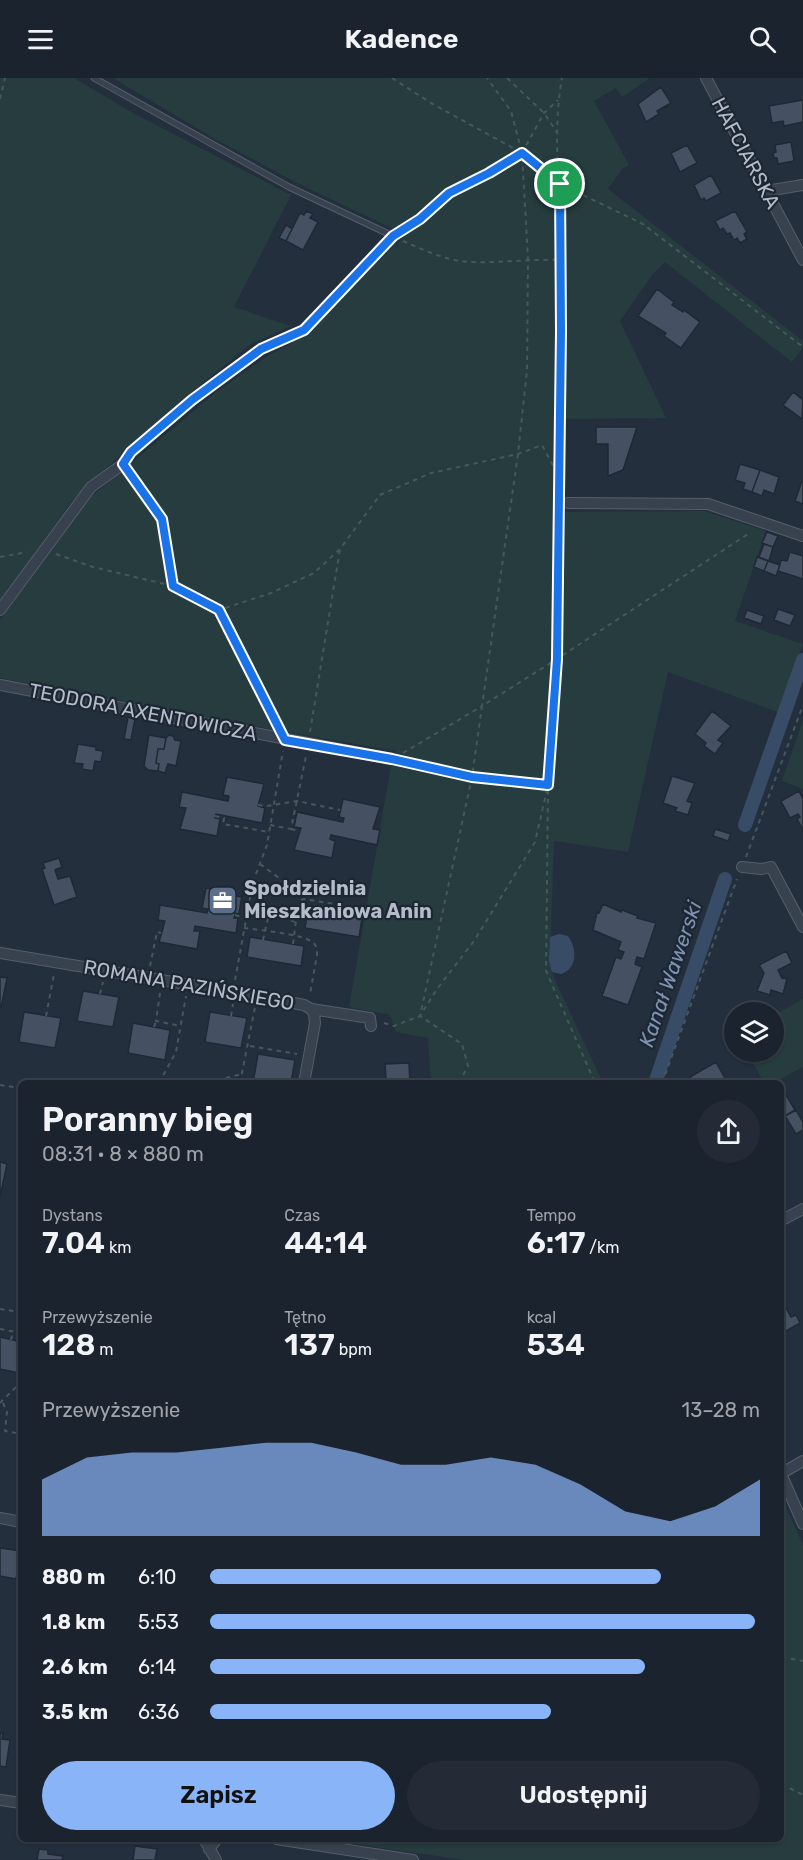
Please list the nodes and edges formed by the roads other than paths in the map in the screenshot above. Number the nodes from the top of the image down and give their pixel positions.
1 (94, 78) edge
2 (706, 78) edge
3 (803, 184) edge
4 (766, 191) junction
5 (393, 236) joint
6 (803, 260) edge
7 (564, 501) road end
8 (803, 536) edge
9 (0, 610) edge
10 (0, 686) edge
11 (392, 759) road end
12 (742, 867) road end
13 (803, 927) edge
14 (0, 953) edge
15 (309, 1008) junction
16 (370, 1022) road end
17 (305, 1080) edge
18 (803, 1209) edge
19 (784, 1219) edge
20 (803, 1461) edge
21 (784, 1474) edge
22 (784, 1480) edge
23 (0, 1518) edge
24 (18, 1521) edge
25 (803, 1524) edge
26 (0, 1800) edge
27 (18, 1803) edge
28 (205, 1842) edge
29 (215, 1842) edge
30 (296, 1842) edge
31 (209, 1850) junction
32 (216, 1860) edge
33 (413, 1860) edge

1 - 5 lane
2 - 4 street, HAFCIARSKA
3 - 4 street
4 - 6 street, HAFCIARSKA
5 - 9 street
7 - 8 street
10 - 11 street, TEODORA AXENTOWICZA
12 - 13 street
14 - 15 street, ROMANA PAZIŃSKIEGO
15 - 16 street, ROMANA PAZIŃSKIEGO
15 - 17 street
18 - 19 street
20 - 21 street
22 - 25 street
23 - 24 street
26 - 27 street
28 - 31 street
29 - 31 street
30 - 33 street
31 - 32 street

